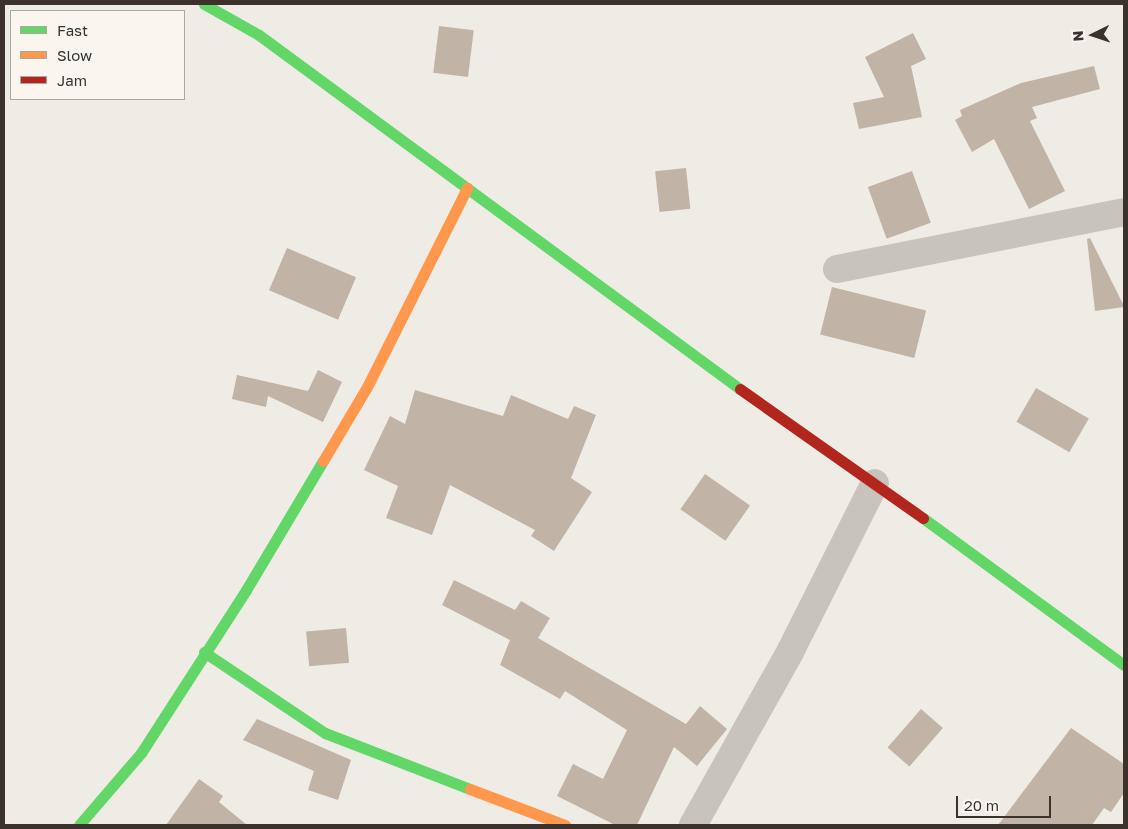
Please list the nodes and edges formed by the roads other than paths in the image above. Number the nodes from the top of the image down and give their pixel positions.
1 (204, 4) edge
2 (468, 188) junction
3 (1124, 212) edge
4 (837, 269) dead end
5 (875, 483) junction
6 (204, 652) junction
7 (1124, 665) edge
8 (79, 825) edge
9 (565, 825) edge
10 (693, 825) edge

1 - 2 street
2 - 5 street
2 - 6 street
3 - 4 street
5 - 7 street
5 - 10 street
6 - 8 street
6 - 9 street

